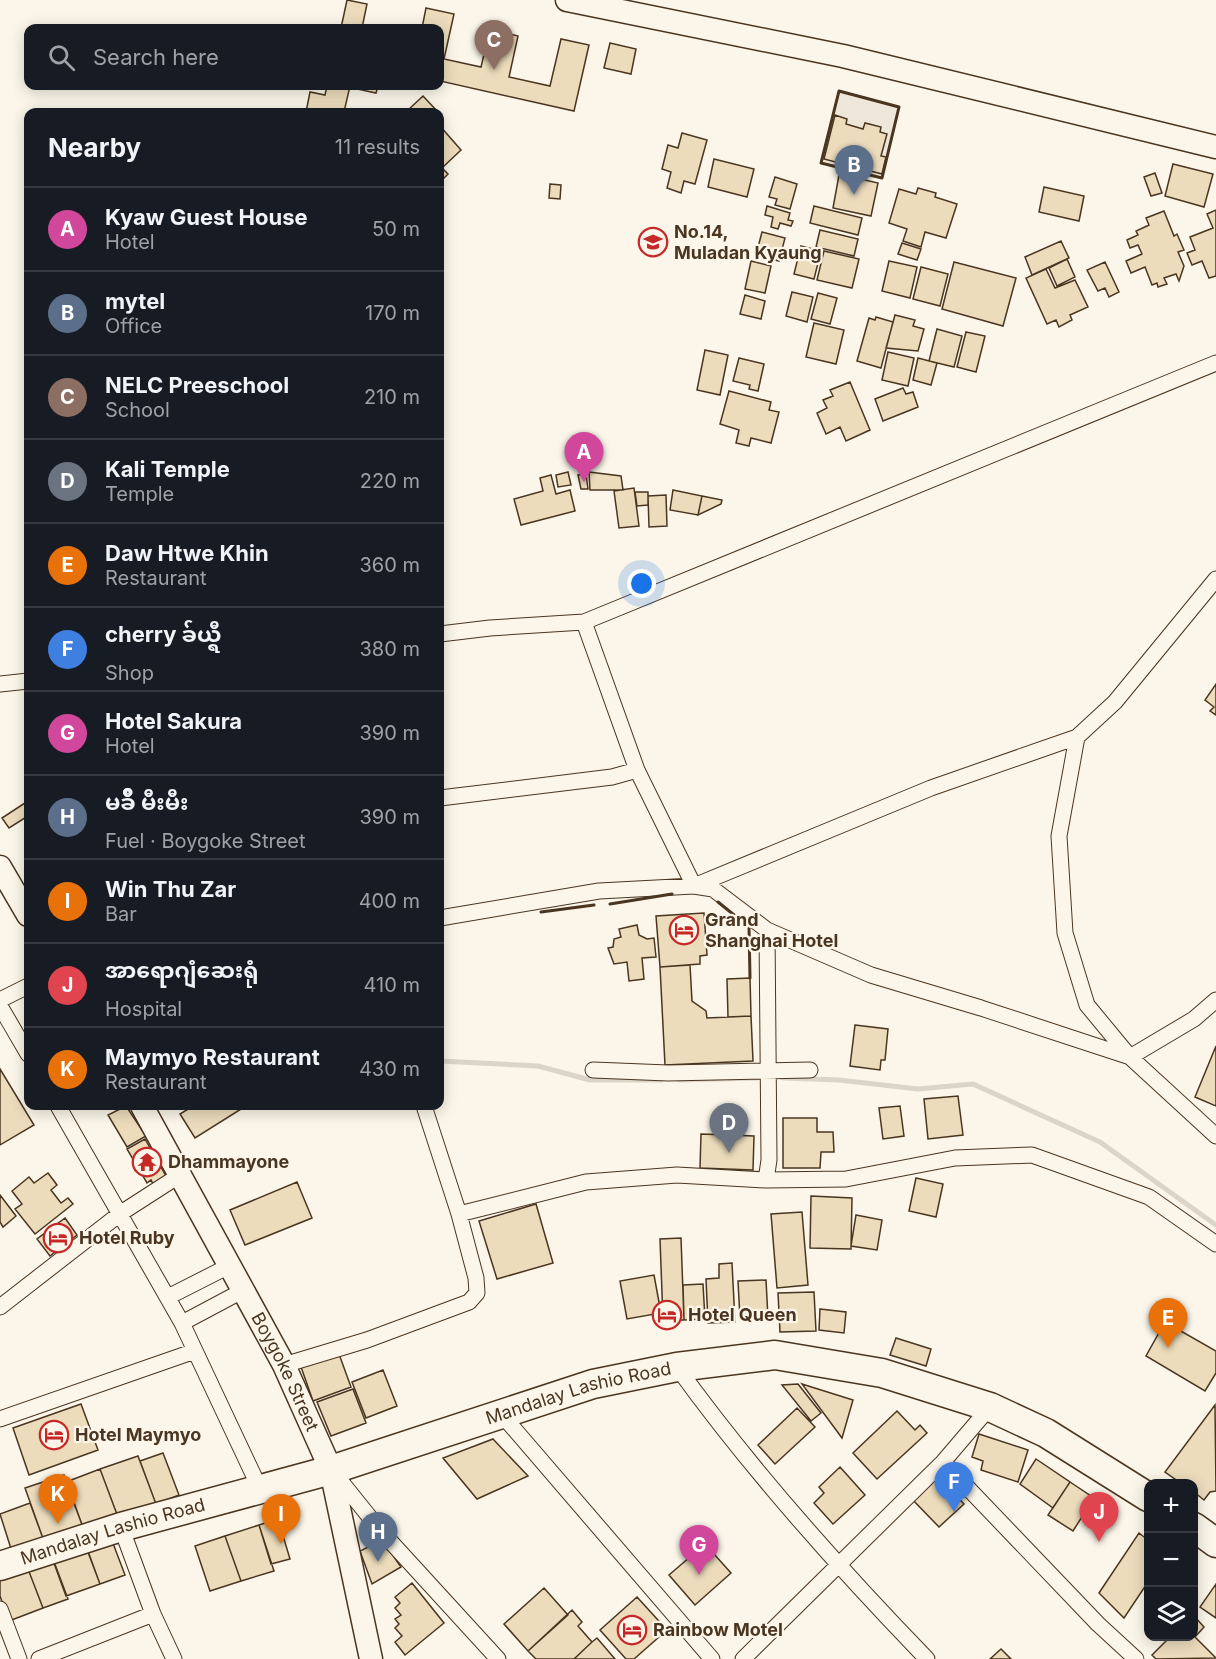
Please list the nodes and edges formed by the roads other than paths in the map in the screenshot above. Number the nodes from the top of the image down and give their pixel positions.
1 (567, 0) edge
2 (1216, 147) edge
3 (1216, 363) edge
4 (1216, 579) edge
5 (1210, 601) edge
6 (584, 622) junction
7 (444, 634) edge
8 (24, 681) edge
9 (0, 684) edge
10 (1077, 736) junction
11 (637, 771) junction
12 (444, 798) edge
13 (0, 867) edge
14 (694, 886) junction
15 (24, 908) edge
16 (444, 917) edge
17 (767, 930) junction
18 (24, 988) edge
19 (0, 1000) edge
20 (1216, 1000) edge
21 (0, 1006) edge
22 (24, 1047) edge
23 (1130, 1058) junction
24 (593, 1070) dead end
25 (810, 1070) dead end
26 (768, 1071) junction
27 (60, 1110) edge
28 (144, 1110) edge
29 (425, 1110) edge
30 (1216, 1136) edge
31 (180, 1175) junction
32 (766, 1180) junction
33 (121, 1213) junction
34 (459, 1214) junction
35 (1216, 1244) edge
36 (231, 1265) junction
37 (244, 1290) junction
38 (168, 1297) junction
39 (0, 1307) edge
40 (182, 1323) junction
41 (195, 1351) junction
42 (284, 1365) junction
43 (677, 1367) junction
44 (990, 1407) junction
45 (503, 1416) junction
46 (0, 1419) edge
47 (943, 1462) junction
48 (331, 1470) junction
49 (260, 1489) junction
50 (1144, 1494) edge
51 (122, 1527) junction
52 (1198, 1530) edge
53 (1216, 1543) edge
54 (0, 1566) edge
55 (837, 1566) junction
56 (0, 1609) edge
57 (153, 1614) junction
58 (19, 1659) edge
59 (39, 1659) edge
60 (174, 1659) edge
61 (371, 1659) edge
62 (498, 1659) edge
63 (712, 1659) edge
64 (743, 1659) edge
65 (927, 1659) edge
66 (1136, 1659) edge

1 - 2 street
3 - 6 street
4 - 5 street
5 - 10 street
6 - 7 street
6 - 11 street
8 - 9 street
10 - 14 street
10 - 23 street
11 - 12 street
11 - 14 street
13 - 15 street
14 - 16 street
14 - 17 street
17 - 23 street
17 - 26 street
18 - 19 street
20 - 23 street
21 - 22 street
23 - 30 street
24 - 26 street
25 - 26 street
26 - 32 street
27 - 33 street
28 - 31 street, Boygoke Street
29 - 34 street
31 - 33 street
31 - 36 street, Boygoke Street
32 - 34 street
32 - 35 street
33 - 38 street
33 - 39 street
34 - 42 street
36 - 37 street, Boygoke Street
36 - 38 street
37 - 40 street
37 - 42 street, Boygoke Street
38 - 40 street
40 - 41 street
41 - 46 street
41 - 49 street
42 - 48 street, Boygoke Street
43 - 44 highway, Mandalay Lashio Road
43 - 45 highway, Mandalay Lashio Road
43 - 55 street
44 - 47 street
44 - 50 highway, Mandalay Lashio Road
45 - 48 highway, Mandalay Lashio Road
45 - 63 street
47 - 55 street
47 - 66 street
48 - 49 highway, Mandalay Lashio Road
48 - 61 street, Boygoke Street
48 - 62 street
49 - 51 highway, Mandalay Lashio Road
51 - 54 highway, Mandalay Lashio Road
51 - 57 street
52 - 53 highway
55 - 64 street
55 - 65 street
56 - 58 street
57 - 59 street
57 - 60 street

